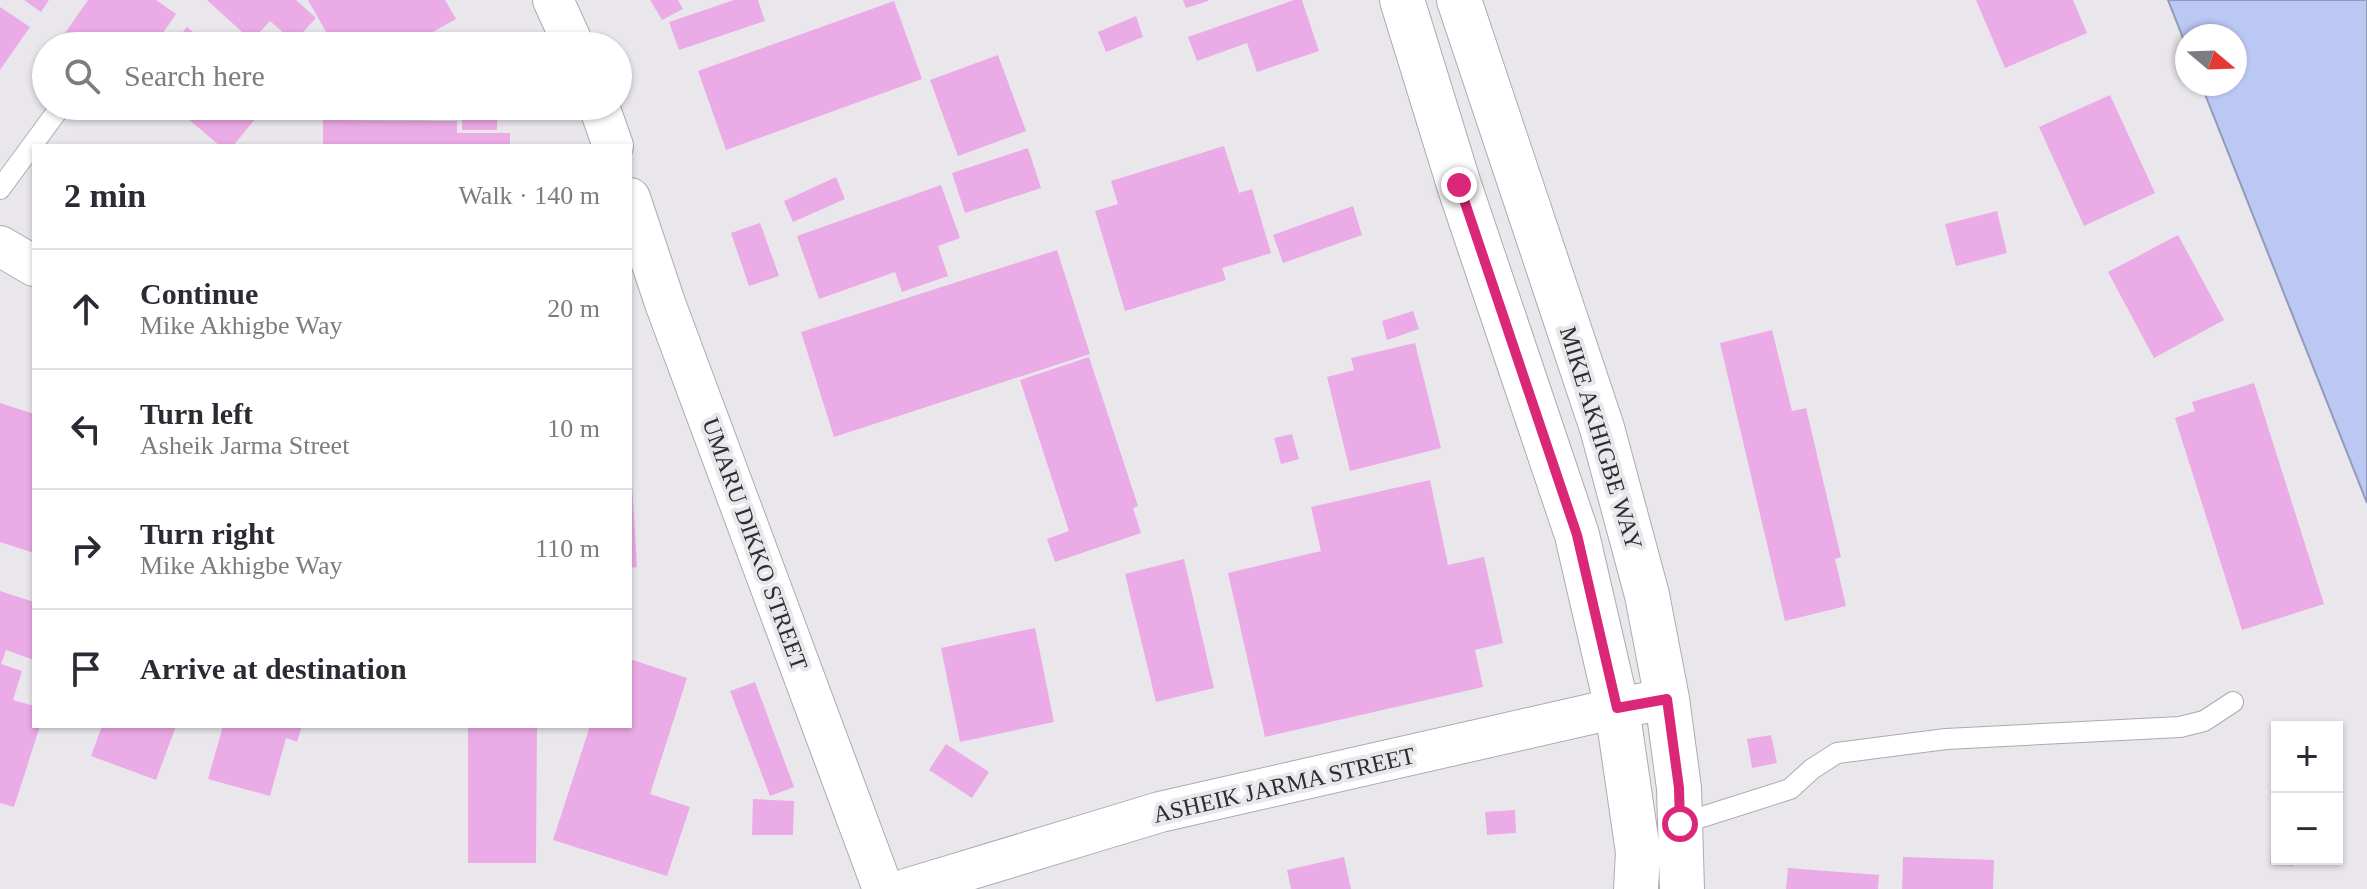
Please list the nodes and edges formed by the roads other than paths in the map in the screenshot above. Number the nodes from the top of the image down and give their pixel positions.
1 (553, 0) edge
2 (1402, 0) edge
3 (1459, 0) edge
4 (568, 32) edge
5 (51, 120) edge
6 (604, 120) edge
7 (33, 144) edge
8 (612, 144) edge
9 (32, 145) edge
10 (0, 189) edge
11 (632, 210) edge
12 (0, 246) edge
13 (32, 265) edge
14 (648, 306) edge
15 (1667, 699) junction
16 (2233, 702) dead end
17 (1617, 708) junction
18 (1680, 824) junction
19 (883, 889) edge
20 (906, 889) edge
21 (1636, 889) edge
22 (1682, 889) edge

1 - 4 street
2 - 17 street
3 - 15 street, MIKE AKHIGBE WAY
5 - 7 lane
6 - 8 street
9 - 10 lane
11 - 14 street, UMARU DIKKO STREET
12 - 13 street
14 - 19 street, UMARU DIKKO STREET
15 - 17 street, ASHEIK JARMA STREET
15 - 18 street, MIKE AKHIGBE WAY
16 - 18 lane
17 - 20 street, ASHEIK JARMA STREET
17 - 21 street
18 - 22 street, MIKE AKHIGBE WAY

